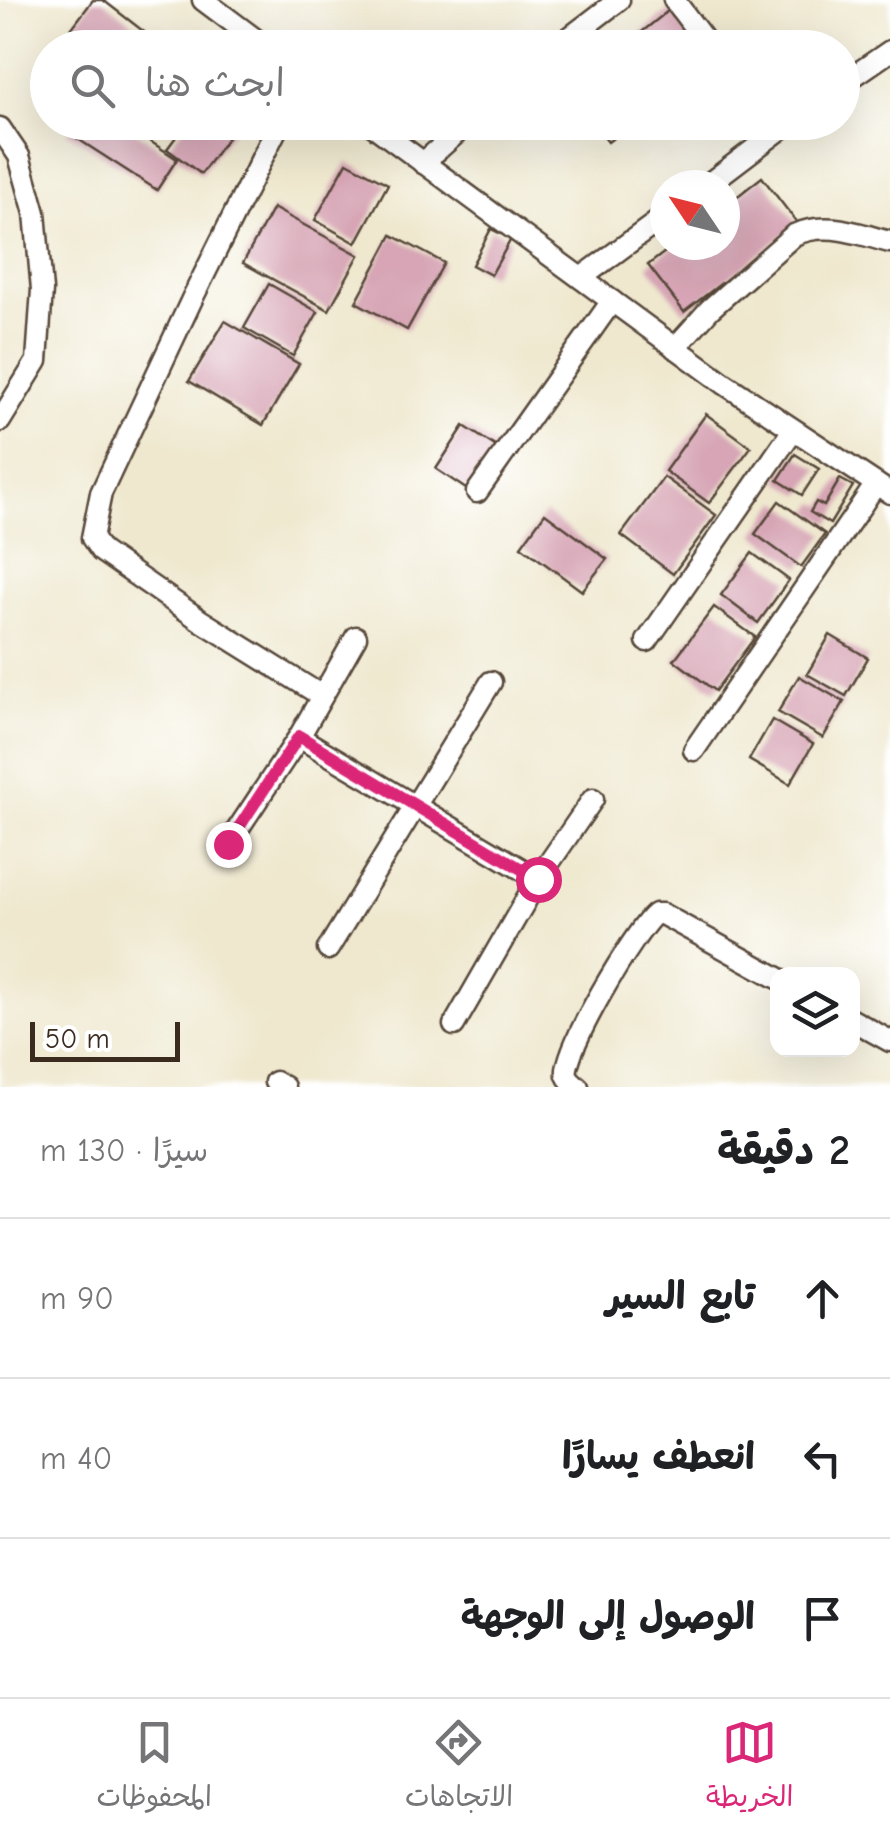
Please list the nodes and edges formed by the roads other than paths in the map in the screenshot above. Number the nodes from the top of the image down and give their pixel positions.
1 (203, 0) edge
2 (620, 0) edge
3 (674, 0) edge
4 (243, 30) edge
5 (580, 30) edge
6 (696, 30) edge
7 (886, 60) edge
8 (860, 74) edge
9 (0, 128) edge
10 (271, 140) edge
11 (392, 140) edge
12 (449, 140) edge
13 (766, 140) edge
14 (423, 163) junction
15 (727, 170) edge
16 (650, 227) edge
17 (890, 242) edge
18 (581, 278) junction
19 (612, 301) junction
20 (675, 348) junction
21 (0, 421) edge
22 (793, 430) junction
23 (883, 489) edge
24 (478, 492) dead end
25 (356, 636) dead end
26 (646, 641) dead end
27 (491, 682) dead end
28 (322, 696) junction
29 (299, 736) junction
30 (694, 750) dead end
31 (593, 799) dead end
32 (414, 806) junction
33 (228, 844) dead end
34 (538, 879) junction
35 (328, 948) dead end
36 (770, 974) edge
37 (860, 1024) edge
38 (454, 1025) dead end
39 (890, 1041) edge
40 (578, 1087) edge

1 - 4 street
2 - 5 street
3 - 6 street
7 - 8 street
9 - 21 street
10 - 28 street
11 - 14 street
12 - 14 street
13 - 15 street
14 - 18 street
16 - 18 street
17 - 20 street
18 - 19 street
19 - 20 street
19 - 24 street
20 - 22 street
22 - 23 street
22 - 26 street
23 - 30 street
25 - 28 street
27 - 32 street
28 - 29 street
29 - 32 street
29 - 33 street
31 - 34 street
32 - 34 street
32 - 35 street
34 - 38 street
36 - 40 street
37 - 39 street

